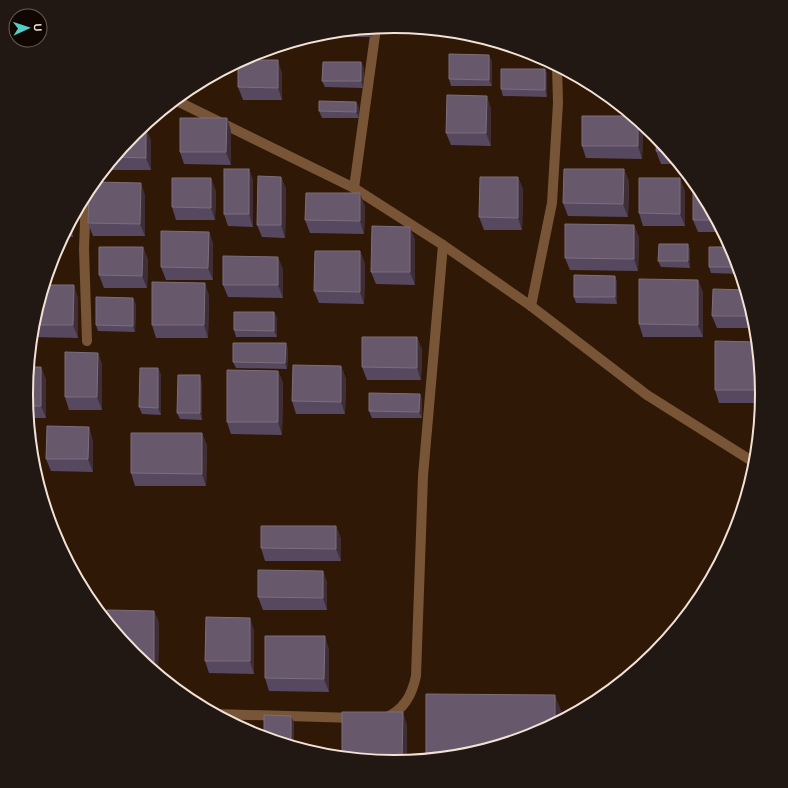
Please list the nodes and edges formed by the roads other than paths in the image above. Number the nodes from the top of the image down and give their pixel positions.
1 (375, 34) edge
2 (557, 72) edge
3 (181, 103) edge
4 (354, 188) junction
5 (86, 206) edge
6 (443, 245) junction
7 (531, 306) junction
8 (87, 341) dead end
9 (749, 459) edge
10 (227, 714) edge
11 (363, 718) edge
12 (378, 718) edge

1 - 4 street
2 - 7 street
3 - 4 street
4 - 6 street
5 - 8 street
6 - 7 street
6 - 12 street
7 - 9 street
10 - 11 street

